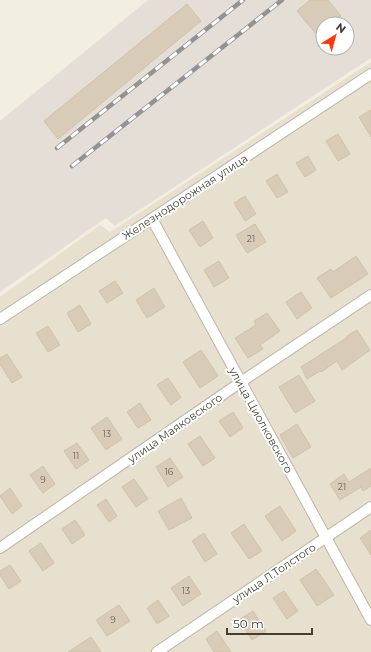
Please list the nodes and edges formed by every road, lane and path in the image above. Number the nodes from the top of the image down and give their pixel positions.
1 (371, 74) edge
2 (152, 219) junction
3 (371, 295) edge
4 (0, 319) edge
5 (241, 382) junction
6 (371, 507) edge
7 (326, 538) junction
8 (0, 548) edge
9 (371, 620) edge
10 (157, 652) edge

1 - 2 street, Железнодорожная улица
2 - 4 street, Железнодорожная улица
2 - 5 street, улица Циолковского
3 - 5 street, улица Маяковского
5 - 7 street, улица Циолковского
5 - 8 street, улица Маяковского
6 - 7 street, улица Л.Толстого
7 - 9 street, улица Циолковского
7 - 10 street, улица Л.Толстого

